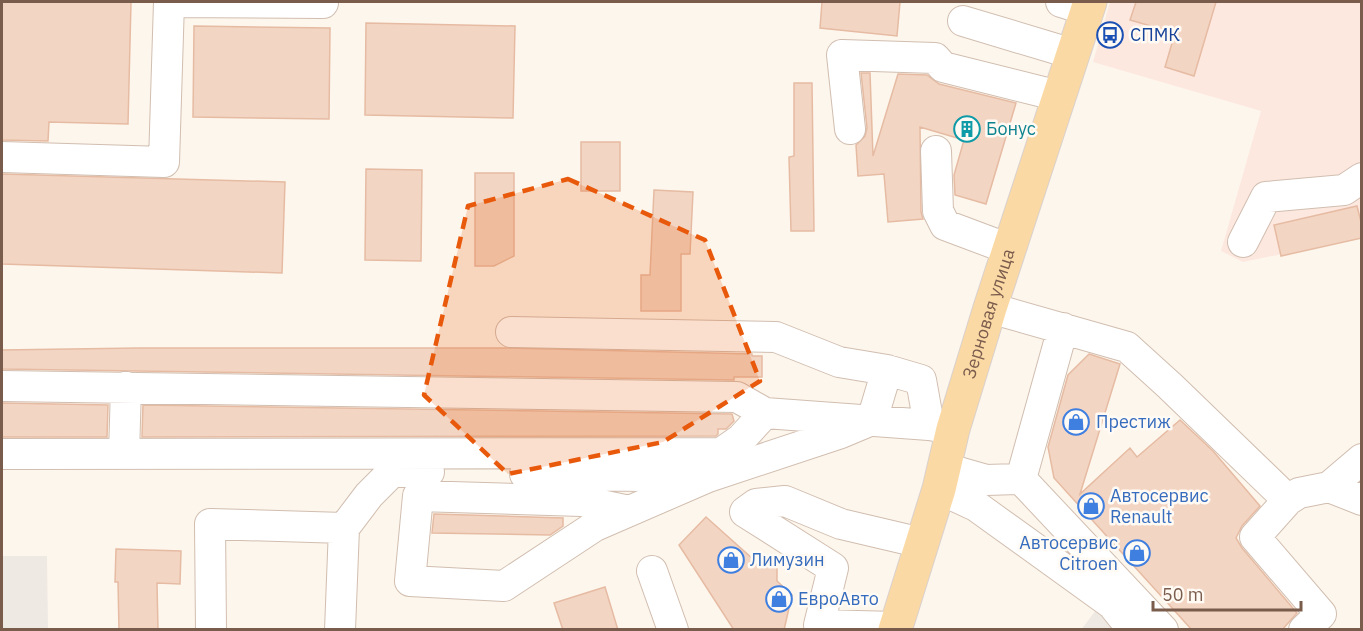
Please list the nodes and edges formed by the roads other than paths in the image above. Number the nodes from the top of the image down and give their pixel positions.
1 (169, 2) edge
2 (323, 3) dead end
3 (1079, 4) edge
4 (963, 21) dead end
5 (1073, 54) junction
6 (1059, 96) junction
7 (850, 129) dead end
8 (936, 151) dead end
9 (2, 157) edge
10 (1362, 178) edge
11 (1243, 242) dead end
12 (1009, 249) junction
13 (990, 308) junction
14 (1062, 328) junction
15 (512, 332) dead end
16 (886, 370) junction
17 (2, 386) edge
18 (126, 387) junction
19 (765, 413) junction
20 (872, 420) junction
21 (941, 427) junction
22 (2, 454) edge
23 (124, 454) junction
24 (1362, 459) edge
25 (708, 477) junction
26 (941, 478) junction
27 (1021, 479) junction
28 (1329, 487) junction
29 (1288, 500) junction
30 (1362, 500) edge
31 (629, 511) junction
32 (344, 528) junction
33 (922, 543) junction
34 (652, 572) dead end
35 (1112, 604) junction
36 (816, 627) edge
37 (896, 628) edge
38 (211, 630) edge
39 (340, 630) edge
40 (673, 630) edge
41 (1133, 630) edge
42 (1150, 630) edge
43 (1163, 630) edge
44 (1304, 630) edge

1 - 2 lane
1 - 9 lane
3 - 5 main road, Зерновая улица
4 - 5 lane
5 - 6 main road, Зерновая улица
6 - 7 lane
6 - 12 main road, Зерновая улица
8 - 12 lane
10 - 11 lane
12 - 13 main road, Зерновая улица
13 - 14 lane
13 - 21 main road, Зерновая улица
14 - 27 lane
14 - 29 lane
15 - 16 lane
16 - 20 lane
16 - 21 lane
17 - 18 lane
18 - 19 lane
18 - 23 lane
19 - 20 lane
19 - 23 lane
20 - 21 lane
20 - 25 lane
21 - 26 main road, Зерновая улица
22 - 23 lane
24 - 28 lane
25 - 31 lane
25 - 32 lane
26 - 27 lane
26 - 33 main road, Зерновая улица
26 - 35 lane
27 - 43 lane
28 - 29 lane
28 - 30 lane
29 - 44 lane
31 - 31 lane
32 - 38 lane
32 - 39 lane
33 - 36 lane
33 - 37 main road, Зерновая улица
34 - 40 lane
35 - 41 lane
35 - 42 lane
36 - 37 lane

